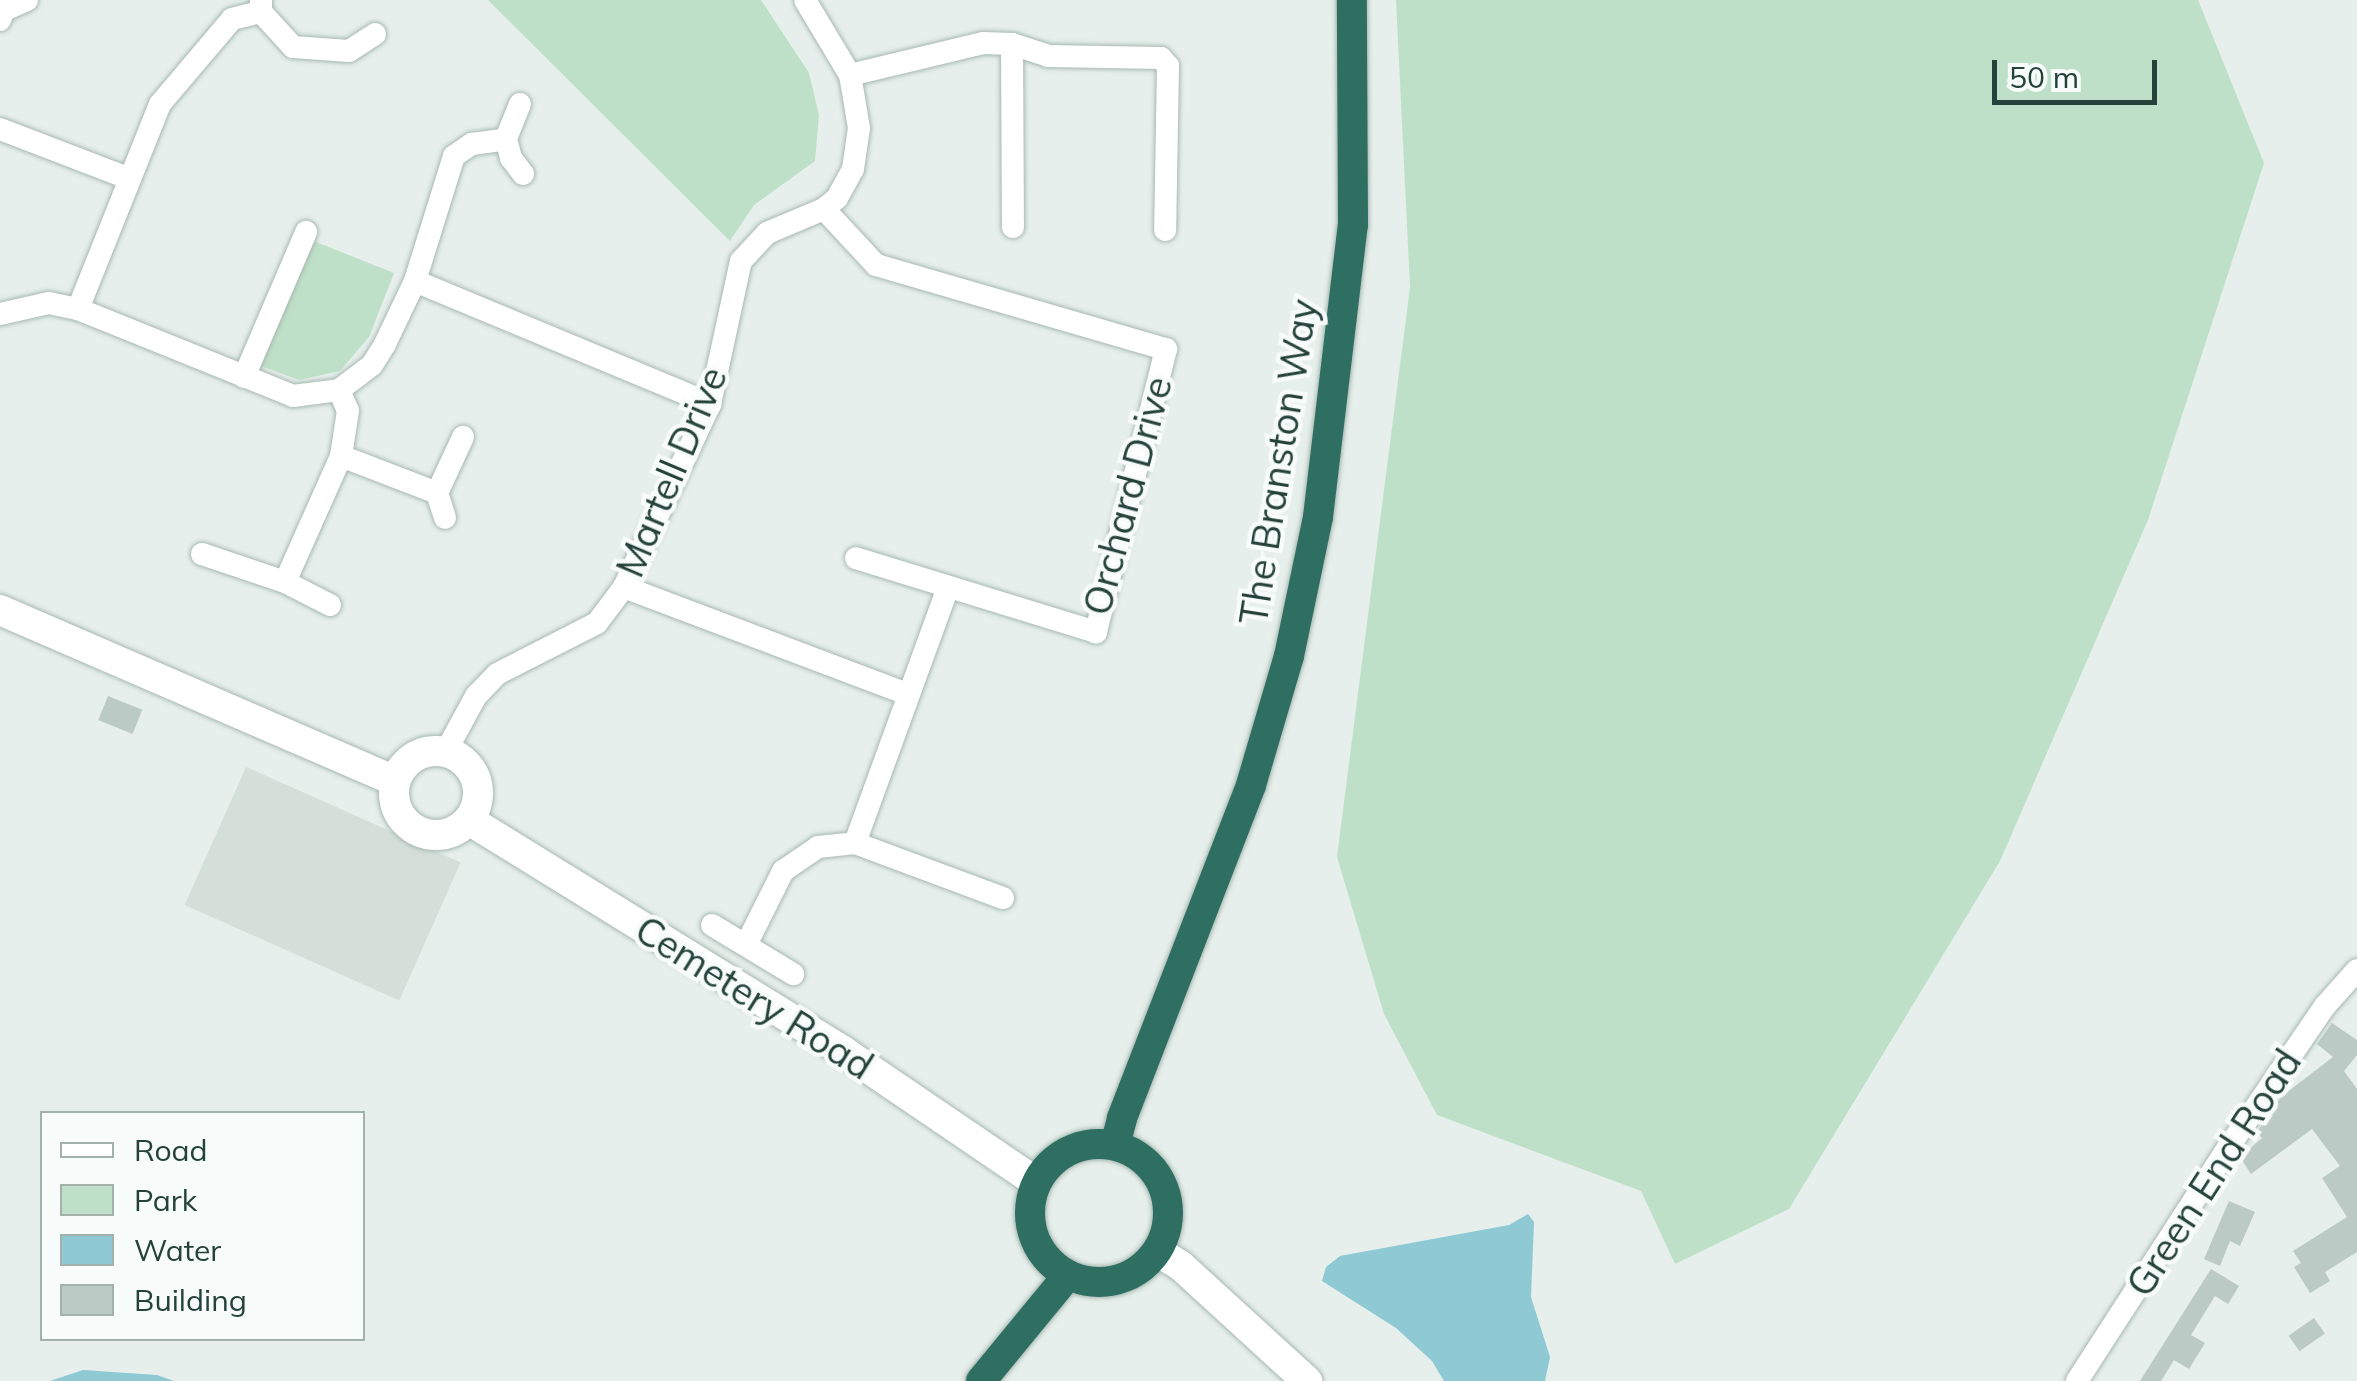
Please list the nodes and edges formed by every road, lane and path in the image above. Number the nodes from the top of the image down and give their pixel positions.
1 (27, 0) edge
2 (806, 0) edge
3 (1352, 0) edge
4 (261, 6) edge
5 (0, 20) edge
6 (374, 34) dead end
7 (1012, 44) junction
8 (850, 75) junction
9 (520, 104) dead end
10 (0, 129) edge
11 (506, 138) junction
12 (522, 174) dead end
13 (130, 179) junction
14 (824, 209) junction
15 (1013, 227) dead end
16 (1165, 230) dead end
17 (306, 232) dead end
18 (415, 281) junction
19 (78, 310) junction
20 (0, 314) edge
21 (244, 377) junction
22 (339, 390) junction
23 (710, 404) junction
24 (463, 437) dead end
25 (341, 456) junction
26 (438, 492) junction
27 (446, 518) dead end
28 (202, 554) dead end
29 (856, 558) dead end
30 (284, 582) junction
31 (624, 587) junction
32 (948, 587) junction
33 (330, 605) dead end
34 (0, 610) edge
35 (907, 694) junction
36 (446, 751) junction
37 (395, 781) junction
38 (468, 820) junction
39 (855, 843) junction
40 (1003, 898) dead end
41 (712, 925) dead end
42 (746, 945) junction
43 (2357, 970) edge
44 (792, 974) dead end
45 (1115, 1145) junction
46 (1036, 1182) junction
47 (1157, 1251) junction
48 (1068, 1275) junction
49 (982, 1381) edge
50 (1307, 1381) edge
51 (2077, 1381) edge

1 - 5 street
2 - 8 street
3 - 45 highway, The Branston Way
4 - 6 street
4 - 13 street
7 - 8 street
7 - 15 street
7 - 16 street
8 - 14 street
9 - 11 street
10 - 13 street
11 - 12 street
11 - 18 street
13 - 19 street
14 - 23 street, Martell Drive
14 - 32 street, Orchard Drive
17 - 21 street
18 - 22 street
18 - 23 street
19 - 20 street
19 - 21 street
21 - 22 street
22 - 25 street
23 - 31 street, Martell Drive
24 - 26 street
25 - 26 street
25 - 30 street
26 - 27 street
28 - 30 street
29 - 32 street, Orchard Drive
30 - 33 street
31 - 35 street
31 - 36 street, Martell Drive
32 - 35 street
34 - 37 main road
35 - 39 street
36 - 37 main road
36 - 38 main road
37 - 38 main road
38 - 46 main road, Cemetery Road
39 - 40 street
39 - 42 street
41 - 42 street
42 - 44 street
43 - 51 street, Green End Road
45 - 46 highway
45 - 47 highway
46 - 48 highway
47 - 48 highway
47 - 50 main road
48 - 49 highway

